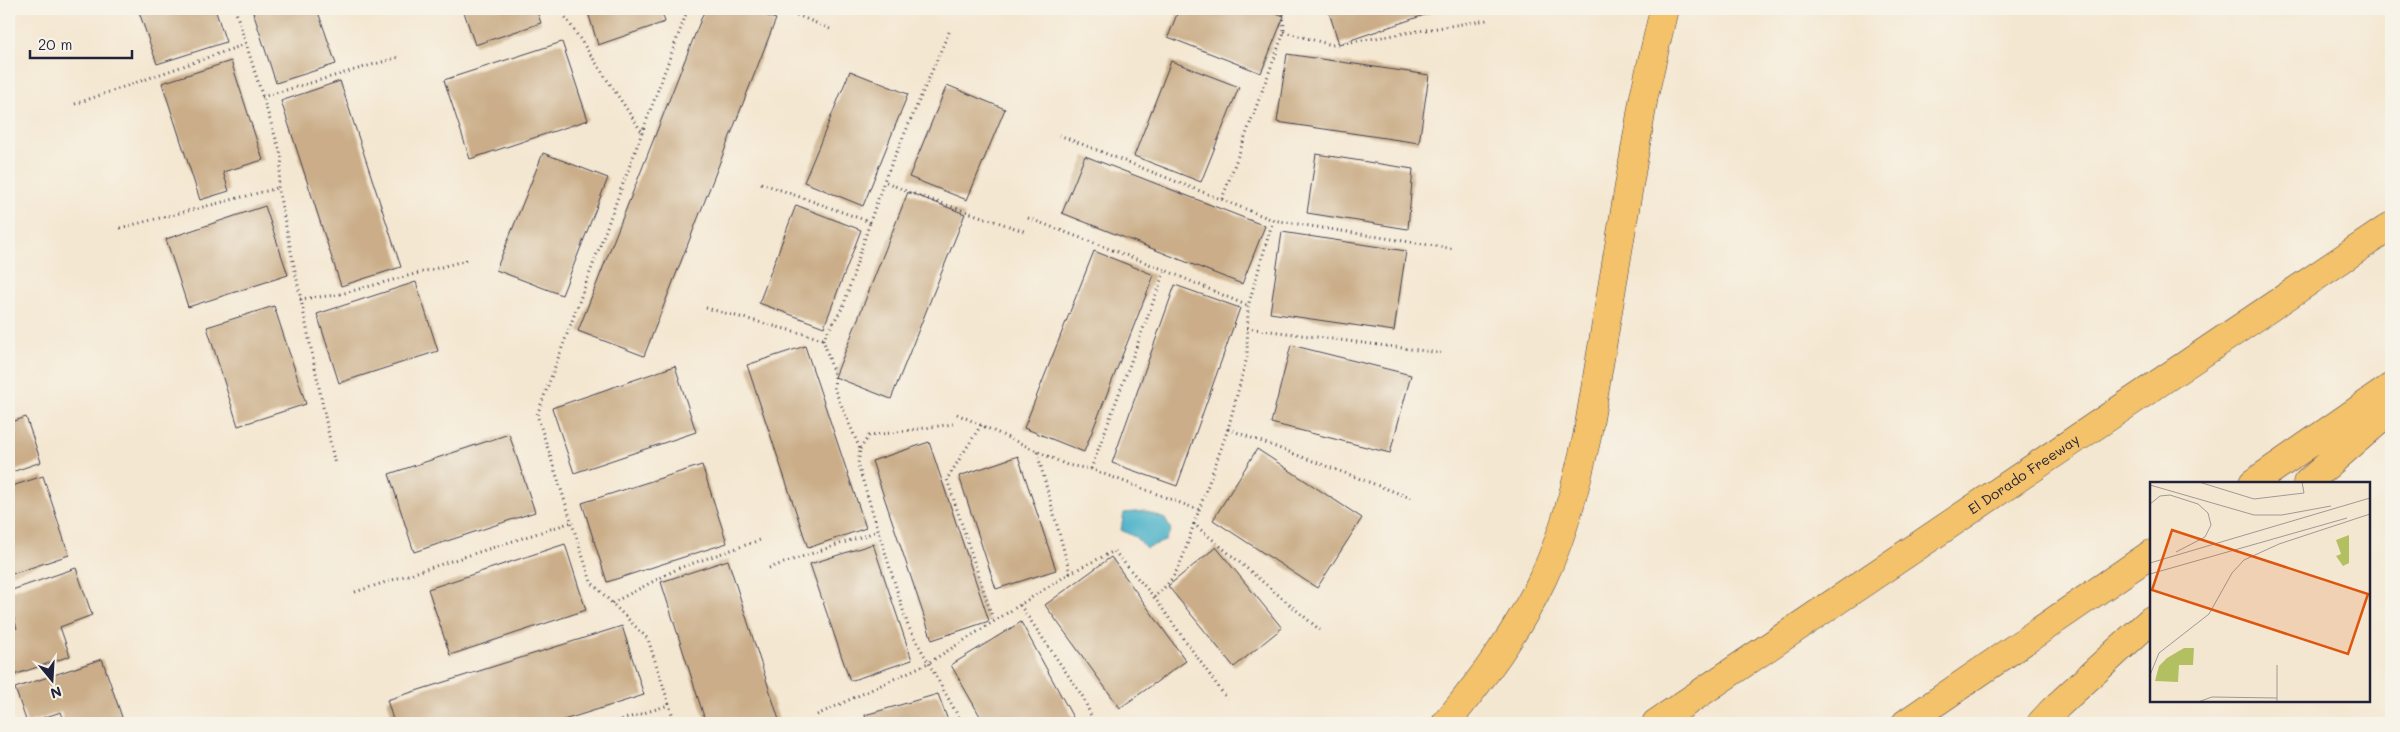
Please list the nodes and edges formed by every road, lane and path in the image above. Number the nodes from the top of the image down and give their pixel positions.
1 (235, 9) edge
2 (560, 9) edge
3 (688, 9) edge
4 (783, 9) edge
5 (1283, 9) edge
6 (1664, 9) edge
7 (1487, 20) dead end
8 (830, 29) dead end
9 (949, 32) dead end
10 (1284, 32) junction
11 (246, 44) junction
12 (399, 57) dead end
13 (262, 97) junction
14 (74, 104) dead end
15 (642, 132) junction
16 (1059, 135) dead end
17 (884, 181) junction
18 (761, 184) dead end
19 (278, 188) junction
20 (1222, 200) junction
21 (1028, 218) dead end
22 (1273, 220) junction
23 (870, 222) junction
24 (2391, 226) edge
25 (120, 228) dead end
26 (1024, 231) dead end
27 (1454, 249) dead end
28 (467, 260) dead end
29 (1165, 270) junction
30 (300, 299) junction
31 (1248, 306) junction
32 (706, 308) dead end
33 (1247, 328) junction
34 (823, 339) junction
35 (1441, 353) dead end
36 (2391, 387) edge
37 (2391, 410) edge
38 (957, 414) dead end
39 (953, 424) dead end
40 (980, 425) junction
41 (1228, 429) junction
42 (860, 449) junction
43 (1037, 451) junction
44 (335, 465) dead end
45 (1091, 469) junction
46 (2254, 482) edge
47 (2308, 482) edge
48 (1411, 498) dead end
49 (1199, 510) junction
50 (572, 522) junction
51 (1194, 524) junction
52 (878, 531) junction
53 (760, 540) dead end
54 (2150, 555) edge
55 (769, 568) dead end
56 (1070, 573) junction
57 (355, 592) dead end
58 (1154, 597) junction
59 (612, 603) junction
60 (1020, 605) junction
61 (2150, 621) edge
62 (994, 622) junction
63 (1320, 630) dead end
64 (930, 662) junction
65 (1227, 699) dead end
66 (669, 705) junction
67 (817, 715) dead end
68 (612, 723) edge
69 (675, 723) edge
70 (962, 723) edge
71 (1094, 723) edge
72 (1446, 723) edge
73 (1656, 723) edge
74 (1906, 723) edge
75 (2042, 723) edge

1 - 11 path
2 - 15 path
3 - 15 path
4 - 8 path
5 - 10 path
6 - 72 highway
7 - 10 path
9 - 17 path
10 - 20 path
11 - 13 path
11 - 14 path
12 - 13 path
13 - 19 path
15 - 50 path
16 - 20 path
17 - 23 path
17 - 26 path
18 - 23 path
19 - 25 path
19 - 30 path
20 - 22 path
21 - 29 path
22 - 27 path
22 - 31 path
23 - 34 path
24 - 73 highway, El Dorado Freeway
28 - 30 path
29 - 31 path
29 - 45 path
30 - 44 path
31 - 33 path
32 - 34 path
33 - 35 path
33 - 41 path
34 - 42 path
36 - 46 highway
37 - 47 highway
38 - 40 path
39 - 42 path
40 - 43 path
40 - 62 path
41 - 48 path
41 - 49 path
42 - 52 path
43 - 45 path
43 - 56 path
45 - 49 path
49 - 51 path
50 - 57 path
50 - 59 path
51 - 58 path
51 - 63 path
52 - 55 path
52 - 64 path
53 - 59 path
54 - 74 highway
56 - 58 path
56 - 60 path
58 - 65 path
59 - 66 path
60 - 62 path
60 - 71 path
61 - 75 highway
62 - 64 path
64 - 67 path
64 - 70 path
66 - 68 path
66 - 69 path

